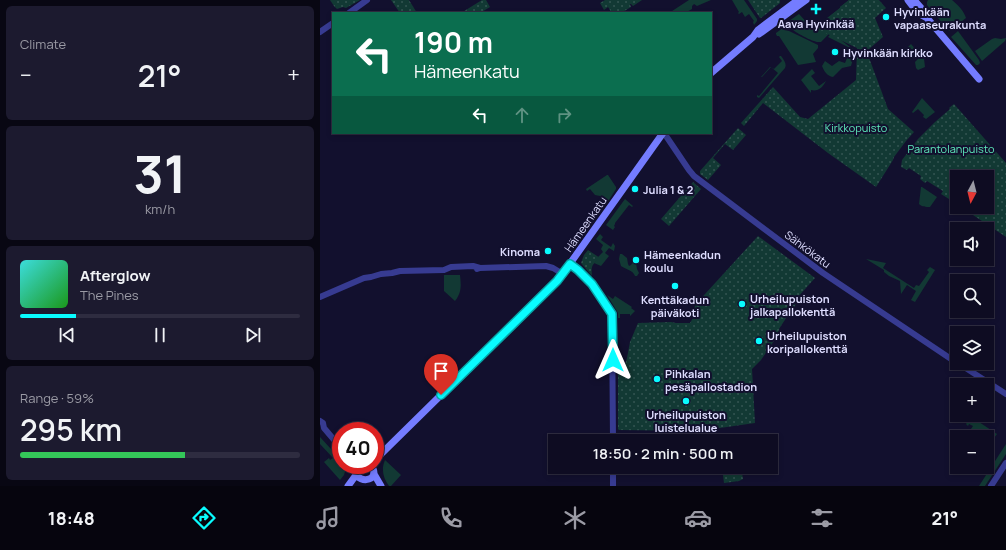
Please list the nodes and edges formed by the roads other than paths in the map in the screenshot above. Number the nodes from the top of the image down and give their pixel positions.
1 (367, 0) edge
2 (806, 0) edge
3 (914, 2) edge
4 (794, 3) edge
5 (350, 12) edge
6 (332, 24) edge
7 (320, 32) edge
8 (712, 72) edge
9 (979, 79) dead end
10 (663, 134) edge
11 (665, 134) edge
12 (570, 264) junction
13 (563, 274) junction
14 (320, 297) edge
15 (950, 358) edge
16 (968, 370) edge
17 (1006, 394) edge
18 (320, 421) edge
19 (322, 428) edge
20 (613, 434) edge
21 (332, 439) edge
22 (384, 450) edge
23 (1006, 463) edge
24 (354, 474) edge
25 (358, 474) edge
26 (372, 474) edge
27 (374, 474) edge
28 (613, 474) edge
29 (365, 481) junction
30 (348, 486) edge
31 (353, 486) edge
32 (376, 486) edge
33 (381, 486) edge
34 (613, 486) edge
35 (991, 486) edge

1 - 5 street
2 - 4 main road
3 - 9 main road
4 - 8 main road
6 - 7 street
10 - 12 main road, Hämeenkatu
11 - 15 street, Sähkökatu
12 - 13 main road, Hämeenkatu
12 - 20 street
13 - 14 street
13 - 22 main road, Hämeenkatu
16 - 17 street, Sähkökatu
18 - 19 street
19 - 21 street
23 - 35 street
24 - 30 main road
25 - 29 main road
26 - 29 main road
27 - 33 main road
28 - 34 street
29 - 31 main road
29 - 32 main road

